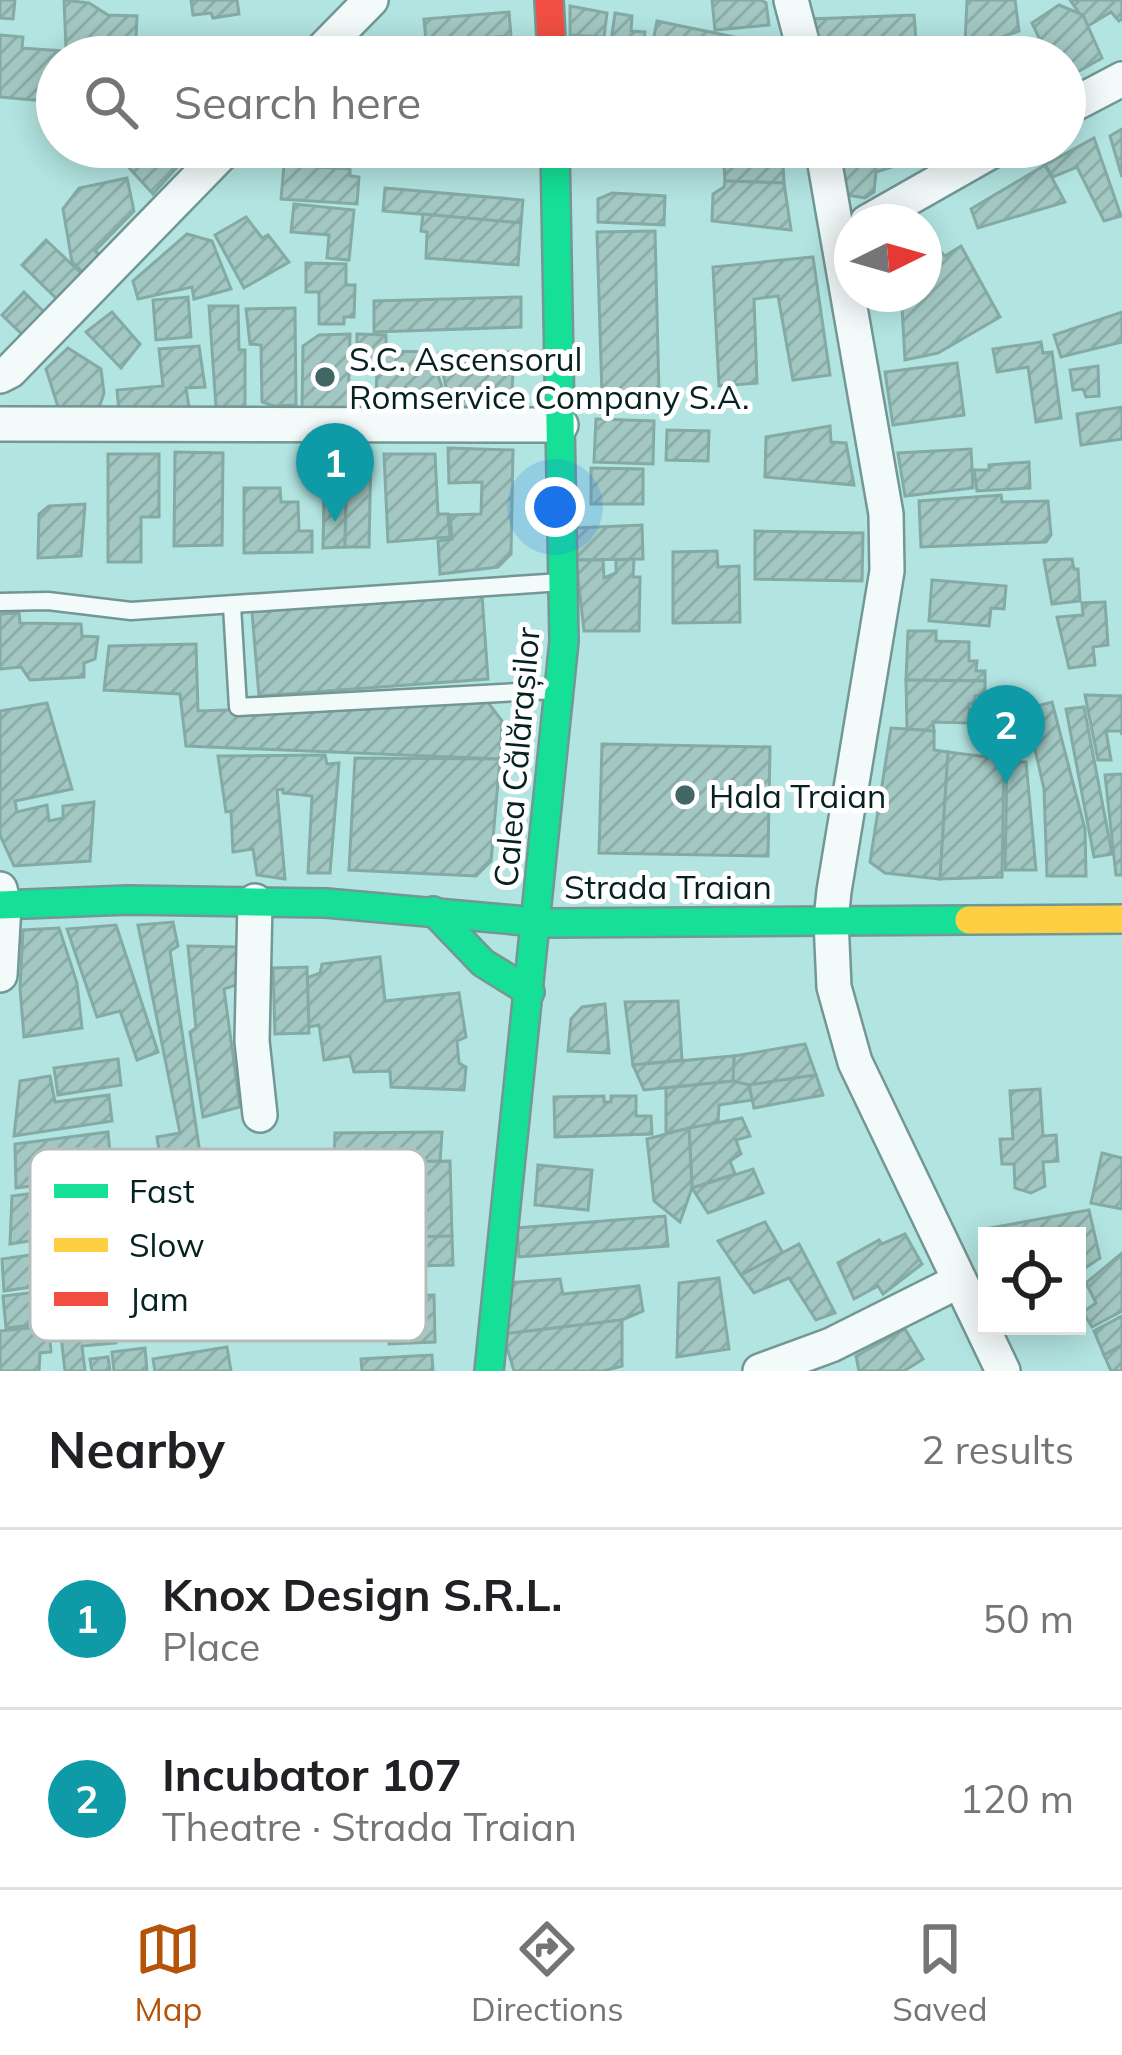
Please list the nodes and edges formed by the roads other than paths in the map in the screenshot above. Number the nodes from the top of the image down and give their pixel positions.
1 (371, 0) edge
2 (549, 0) edge
3 (791, 0) edge
4 (336, 36) edge
5 (550, 36) edge
6 (800, 36) edge
7 (1122, 79) edge
8 (1086, 98) edge
9 (207, 168) edge
10 (555, 168) edge
11 (830, 168) edge
12 (962, 168) edge
13 (843, 204) edge
14 (898, 204) edge
15 (862, 312) edge
16 (5, 373) edge
17 (15, 423) edge
18 (560, 425) junction
19 (564, 582) junction
20 (0, 602) edge
21 (232, 606) junction
22 (561, 690) junction
23 (2, 900) edge
24 (255, 901) junction
25 (433, 911) junction
26 (1122, 919) edge
27 (831, 920) junction
28 (536, 921) junction
29 (0, 975) edge
30 (530, 992) junction
31 (260, 1115) dead end
32 (959, 1281) junction
33 (489, 1371) edge
34 (760, 1371) edge
35 (1003, 1371) edge

1 - 4 street
2 - 5 main road
3 - 6 street
7 - 8 street
9 - 16 street
10 - 18 main road, Calea Călărașilor
11 - 13 street
12 - 14 street
15 - 27 street
16 - 17 street
17 - 18 street
18 - 19 main road, Calea Călărașilor
19 - 21 lane
19 - 22 main road, Calea Călărașilor
20 - 21 lane
21 - 22 lane
22 - 28 main road, Calea Călărașilor
23 - 24 main road, Strada Traian
23 - 29 street
24 - 25 main road, Strada Traian
24 - 31 street
25 - 28 main road, Strada Traian
25 - 30 main road
26 - 27 main road, Strada Traian
27 - 28 main road, Strada Traian
27 - 32 street
28 - 30 main road, Calea Călărașilor
30 - 33 main road, Calea Călărașilor
32 - 34 street
32 - 35 street

